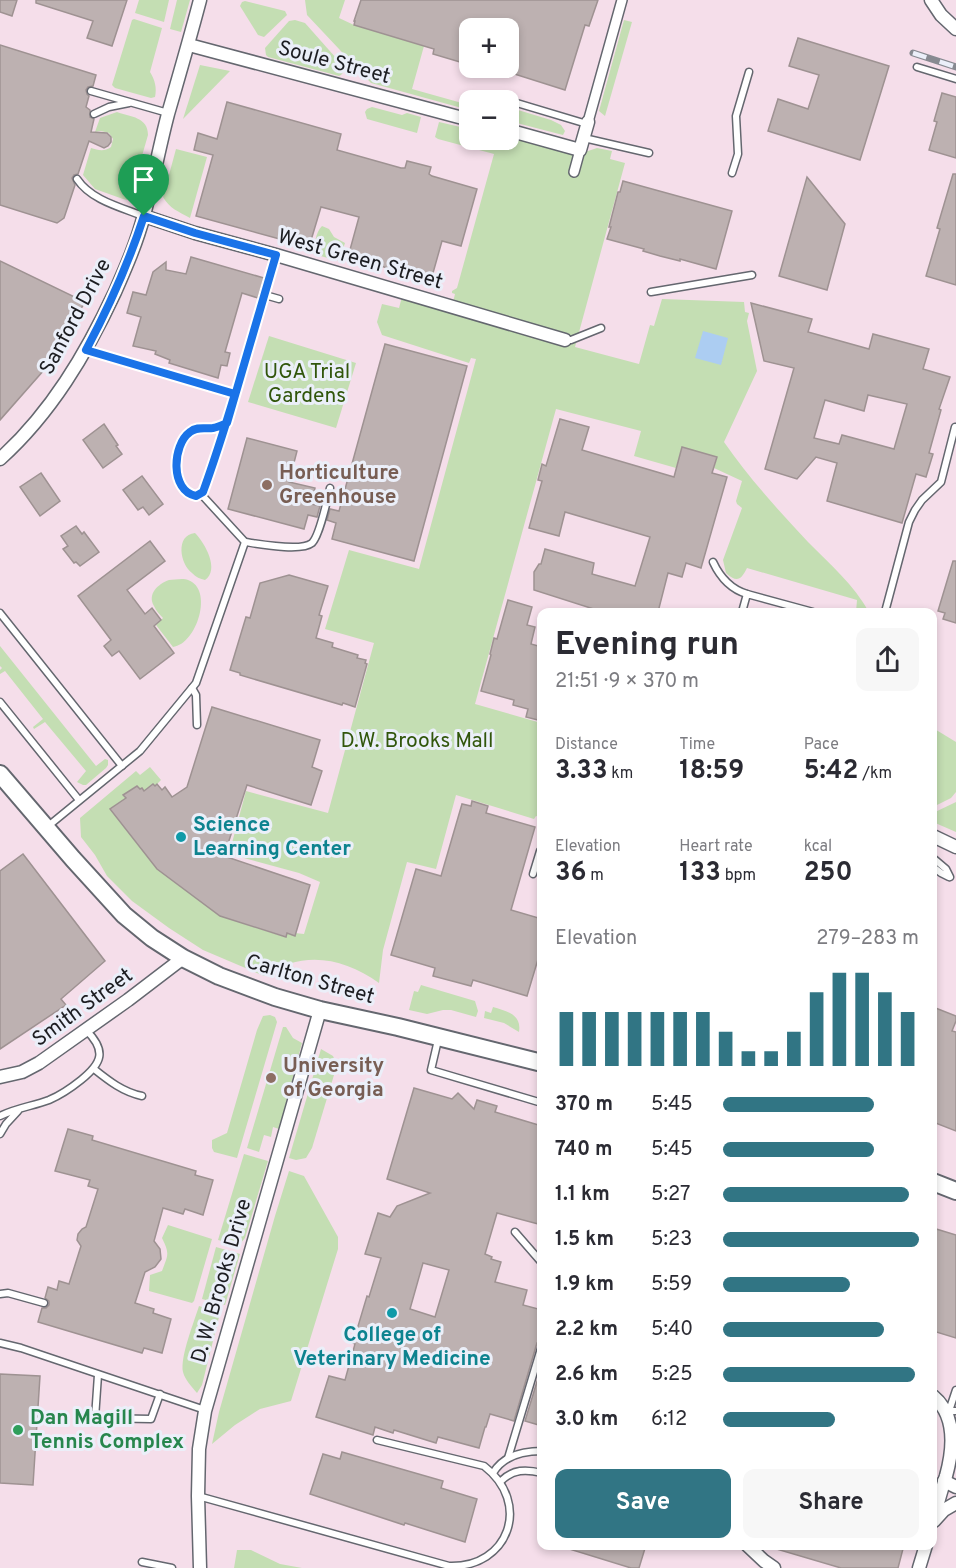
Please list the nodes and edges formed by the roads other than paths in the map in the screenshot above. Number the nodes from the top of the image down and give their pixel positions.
1 (200, 0) edge
2 (622, 0) edge
3 (931, 0) edge
4 (956, 29) edge
5 (189, 45) junction
6 (917, 67) dead end
7 (749, 72) dead end
8 (956, 79) edge
9 (91, 90) dead end
10 (132, 103) junction
11 (519, 103) edge
12 (168, 113) junction
13 (94, 114) dead end
14 (459, 117) edge
15 (588, 123) junction
16 (519, 132) edge
17 (582, 144) junction
18 (649, 153) dead end
19 (574, 172) dead end
20 (732, 173) dead end
21 (77, 179) dead end
22 (144, 216) junction
23 (276, 255) junction
24 (752, 275) dead end
25 (651, 292) dead end
26 (265, 295) junction
27 (279, 299) dead end
28 (601, 328) dead end
29 (565, 340) joint
30 (86, 350) junction
31 (235, 394) junction
32 (227, 423) junction
33 (955, 427) edge
34 (0, 459) edge
35 (330, 488) dead end
36 (201, 494) junction
37 (245, 542) junction
38 (713, 562) dead end
39 (747, 594) junction
40 (743, 608) edge
41 (798, 608) edge
42 (886, 608) edge
43 (0, 613) edge
44 (192, 688) junction
45 (0, 702) edge
46 (197, 725) dead end
47 (122, 766) junction
48 (0, 774) edge
49 (79, 800) junction
50 (46, 828) junction
51 (937, 838) edge
52 (956, 847) edge
53 (937, 861) edge
54 (537, 862) edge
55 (937, 870) edge
56 (533, 874) dead end
57 (183, 958) junction
58 (320, 1010) junction
59 (86, 1030) junction
60 (439, 1038) junction
61 (537, 1062) edge
62 (94, 1069) junction
63 (0, 1077) edge
64 (142, 1096) dead end
65 (537, 1102) edge
66 (24, 1108) junction
67 (0, 1116) edge
68 (11, 1118) junction
69 (0, 1126) edge
70 (0, 1134) edge
71 (937, 1184) edge
72 (956, 1191) edge
73 (515, 1232) dead end
74 (537, 1257) edge
75 (0, 1294) edge
76 (44, 1303) dead end
77 (0, 1343) edge
78 (537, 1362) edge
79 (98, 1375) junction
80 (956, 1390) edge
81 (160, 1394) junction
82 (937, 1399) edge
83 (205, 1411) junction
84 (952, 1411) edge
85 (377, 1440) dead end
86 (537, 1452) edge
87 (508, 1458) junction
88 (537, 1472) edge
89 (493, 1473) junction
90 (501, 1481) junction
91 (950, 1484) edge
92 (198, 1496) junction
93 (956, 1503) edge
94 (937, 1513) edge
95 (937, 1518) edge
96 (752, 1550) edge
97 (924, 1550) edge
98 (142, 1562) dead end
99 (464, 1567) edge
100 (172, 1568) edge
101 (200, 1568) edge
102 (774, 1568) edge
103 (919, 1568) edge

1 - 5 street, Sanford Drive
2 - 15 street
3 - 4 street
5 - 12 street, Sanford Drive
5 - 14 street, Soule Street
6 - 8 lane
7 - 20 lane
9 - 10 lane
10 - 12 lane
10 - 13 lane
11 - 15 lane
12 - 22 street, Sanford Drive
15 - 17 street
16 - 17 street
17 - 18 lane
17 - 19 street
21 - 22 lane
22 - 23 street, West Green Street
22 - 30 street, Sanford Drive
23 - 26 lane
23 - 29 street, West Green Street
24 - 25 lane
26 - 27 lane
26 - 31 lane
28 - 29 lane
30 - 31 lane
30 - 34 street, Sanford Drive
31 - 32 lane
32 - 36 lane
32 - 36 lane
33 - 42 lane
35 - 37 lane
36 - 37 lane
37 - 44 lane
38 - 39 lane
39 - 40 lane
39 - 41 lane
43 - 47 lane
44 - 46 lane
44 - 47 lane
45 - 49 lane
47 - 49 lane
48 - 50 street, Carlton Street
49 - 50 lane
50 - 57 street, Carlton Street
51 - 52 street
53 - 55 lane
54 - 56 lane
57 - 58 street, Carlton Street
57 - 59 street, Smith Street
58 - 60 street, Carlton Street
58 - 83 street, D. W. Brooks Drive
59 - 62 lane
59 - 63 street, Smith Street
60 - 61 street, Carlton Street
60 - 65 lane
62 - 64 lane
62 - 66 lane
66 - 67 lane
66 - 68 lane
68 - 69 lane
68 - 70 lane
71 - 72 street
73 - 74 lane
75 - 76 lane
77 - 79 lane
78 - 87 lane
79 - 81 lane
79 - 81 lane
80 - 84 lane
81 - 83 lane
82 - 84 street
83 - 92 street, D. W. Brooks Drive
84 - 91 street
85 - 89 lane
86 - 87 lane
87 - 89 lane
88 - 90 lane
89 - 90 lane
90 - 99 lane
91 - 94 street
92 - 99 lane
92 - 101 street, D. W. Brooks Drive
93 - 95 street
96 - 102 street
97 - 103 street
98 - 100 lane

